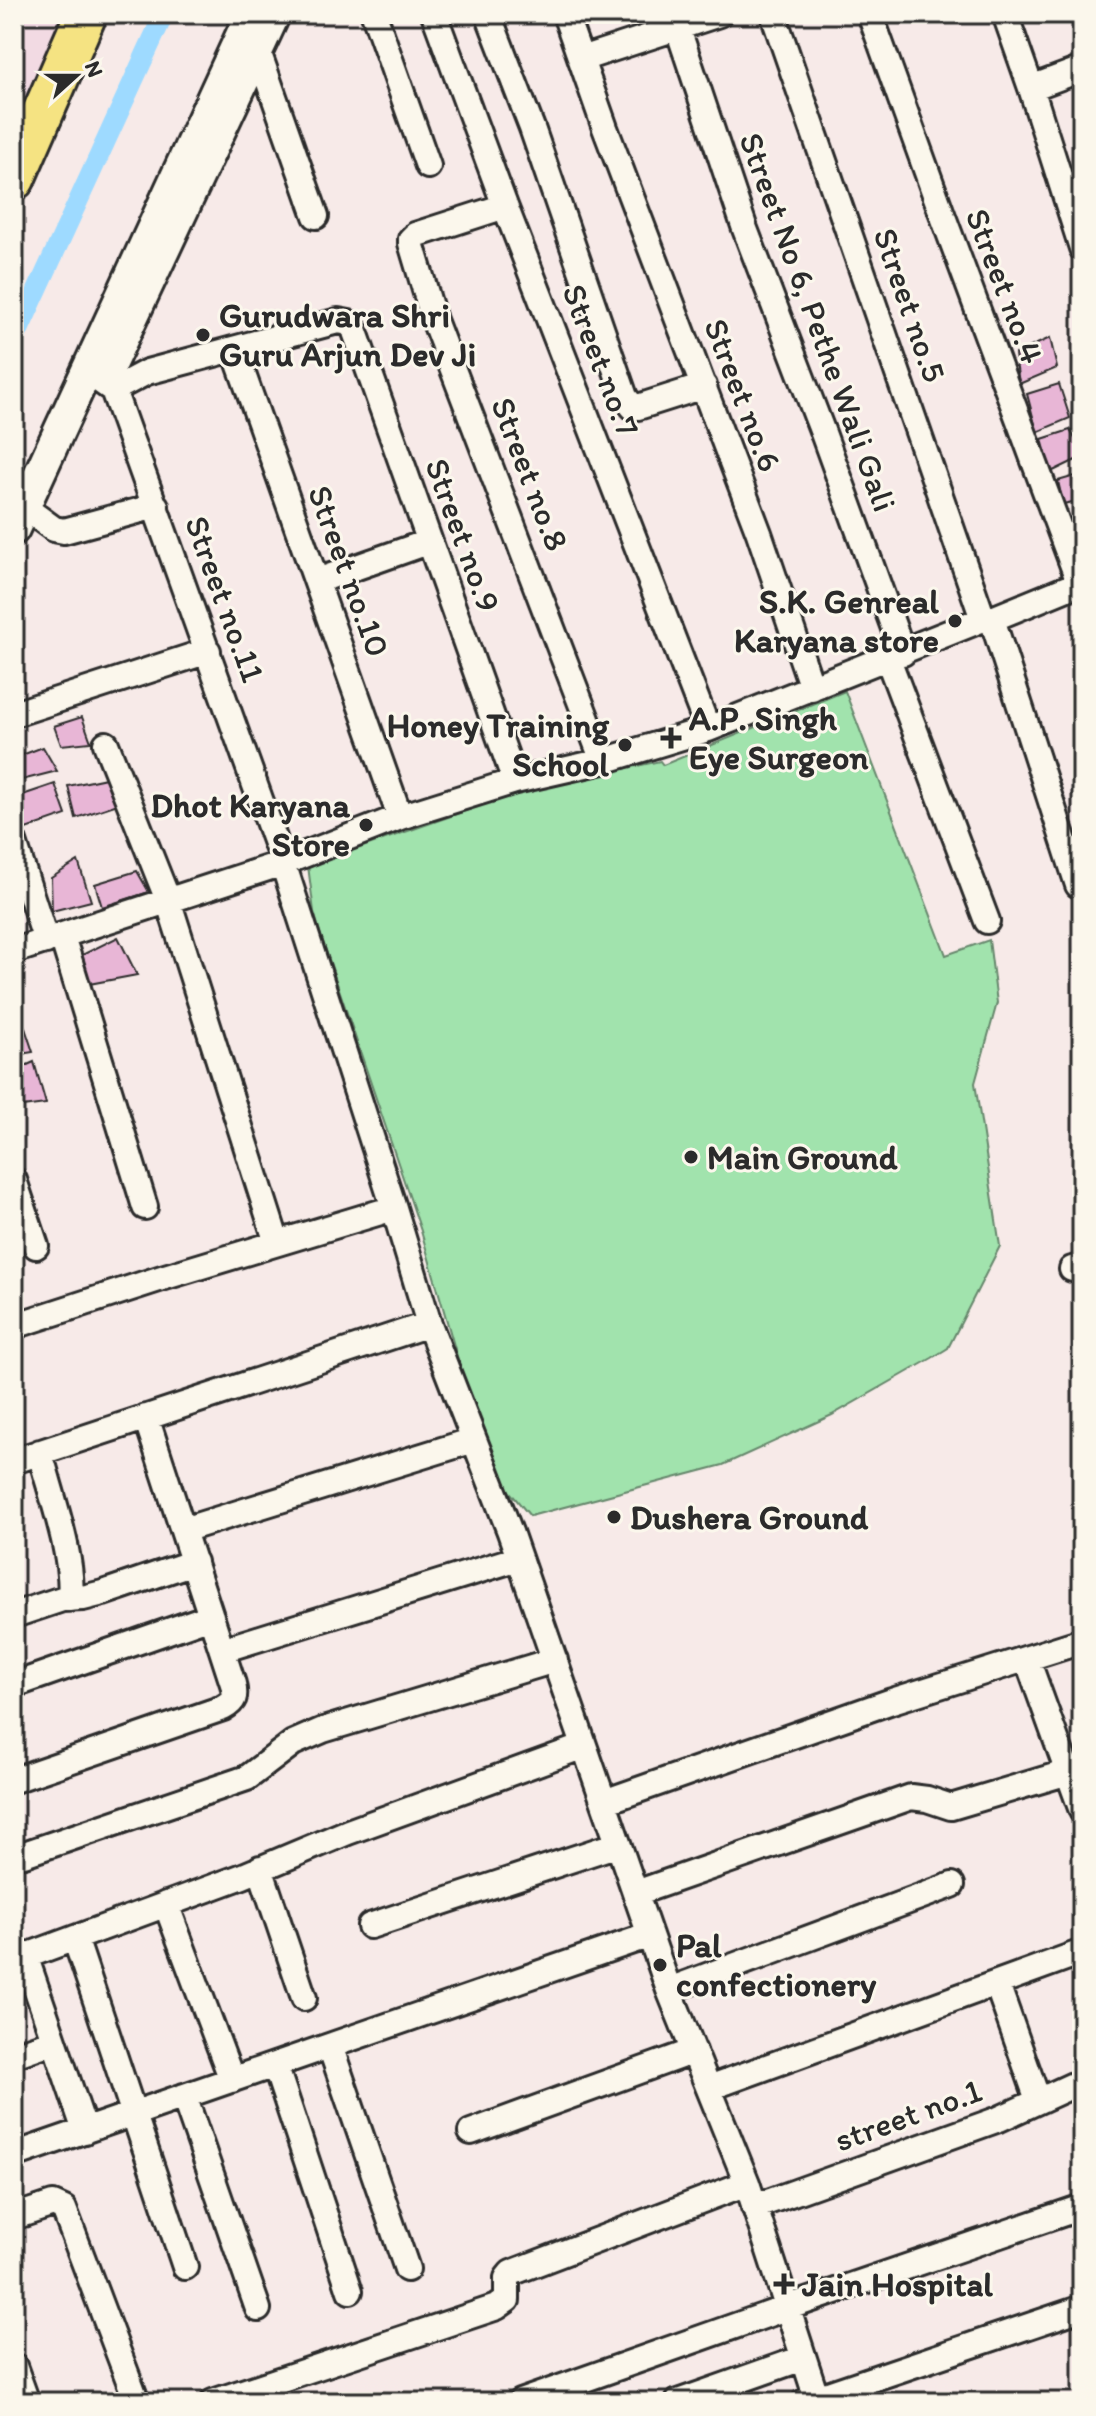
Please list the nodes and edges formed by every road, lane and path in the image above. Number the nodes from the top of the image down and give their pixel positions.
1 (59, 14) edge
2 (86, 14) edge
3 (251, 14) edge
4 (278, 14) edge
5 (374, 14) edge
6 (434, 14) edge
7 (488, 14) edge
8 (565, 14) edge
9 (719, 14) edge
10 (773, 14) edge
11 (870, 14) edge
12 (1005, 14) edge
13 (676, 21) edge
14 (259, 54) junction
15 (581, 59) junction
16 (1082, 69) edge
17 (1031, 88) junction
18 (14, 119) edge
19 (428, 166) dead end
20 (14, 179) edge
21 (505, 206) junction
22 (316, 216) dead end
23 (1082, 248) edge
24 (234, 349) junction
25 (101, 381) junction
26 (704, 386) junction
27 (156, 506) junction
28 (19, 518) edge
29 (428, 542) junction
30 (317, 581) junction
31 (1081, 582) edge
32 (987, 619) junction
33 (208, 651) junction
34 (895, 656) junction
35 (812, 688) junction
36 (14, 714) edge
37 (708, 729) junction
38 (106, 744) dead end
39 (603, 761) junction
40 (515, 781) junction
41 (400, 817) junction
42 (14, 842) edge
43 (283, 863) junction
44 (1078, 885) dead end
45 (168, 900) junction
46 (987, 921) dead end
47 (54, 938) junction
48 (14, 951) edge
49 (14, 1180) edge
50 (145, 1207) dead end
51 (394, 1208) junction
52 (277, 1243) junction
53 (36, 1246) dead end
54 (429, 1324) junction
55 (14, 1326) edge
56 (146, 1417) junction
57 (474, 1440) junction
58 (40, 1452) junction
59 (14, 1461) edge
60 (183, 1530) junction
61 (519, 1558) junction
62 (194, 1562) junction
63 (70, 1599) junction
64 (14, 1615) edge
65 (211, 1616) junction
66 (1082, 1641) edge
67 (222, 1650) junction
68 (1027, 1659) junction
69 (555, 1660) junction
70 (14, 1685) edge
71 (584, 1746) junction
72 (1075, 1770) edge
73 (14, 1780) edge
74 (604, 1802) junction
75 (1082, 1811) edge
76 (618, 1844) junction
77 (14, 1855) edge
78 (260, 1868) junction
79 (952, 1885) dead end
80 (636, 1893) junction
81 (166, 1904) junction
82 (370, 1926) dead end
83 (650, 1935) junction
84 (75, 1938) junction
85 (22, 1952) edge
86 (1082, 1952) edge
87 (997, 1984) junction
88 (669, 1990) junction
89 (304, 1998) dead end
90 (54, 2041) junction
91 (330, 2046) junction
92 (694, 2051) junction
93 (14, 2055) edge
94 (275, 2065) junction
95 (232, 2080) junction
96 (1082, 2081) edge
97 (709, 2088) junction
98 (184, 2096) junction
99 (1038, 2100) junction
100 (135, 2114) junction
101 (85, 2131) junction
102 (471, 2132) dead end
103 (14, 2155) edge
104 (751, 2195) junction
105 (1082, 2207) edge
106 (14, 2217) edge
107 (185, 2267) dead end
108 (407, 2269) dead end
109 (350, 2291) dead end
110 (786, 2308) junction
111 (1082, 2308) edge
112 (258, 2309) dead end
113 (803, 2358) junction
114 (14, 2366) edge
115 (813, 2400) edge
116 (27, 2402) edge
117 (137, 2402) edge
118 (213, 2402) edge
119 (520, 2402) edge
120 (678, 2402) edge

1 - 18 highway
2 - 20 highway
3 - 25 street
4 - 14 street
5 - 19 street
6 - 21 street, Street no.7
7 - 26 street
8 - 15 street, Street no.6
9 - 13 street
10 - 32 street, Street no.5
11 - 31 street, Street no.4
12 - 17 street
13 - 15 street
13 - 34 street, Street No 6, Pethe Wali Gali
14 - 22 street
14 - 25 street
15 - 26 street, Street no.6
16 - 17 street
17 - 23 street
21 - 37 street, Street no.7
21 - 39 street, Street no.8
24 - 25 street
24 - 29 street, Street no.9
24 - 30 street, Street no.10
25 - 27 street, Street no.11
25 - 28 street
26 - 35 street, Street no.6
27 - 28 street
27 - 33 street, Street no.11
29 - 30 street
29 - 40 street, Street no.9
30 - 41 street, Street no.10
31 - 32 street
32 - 34 street
32 - 44 street, Street no.5
33 - 36 street
33 - 43 street, Street no.11
34 - 35 street
34 - 46 street, Street No 6, Pethe Wali Gali
35 - 37 street
37 - 39 street
38 - 45 street
39 - 40 street
40 - 41 street
41 - 43 street
42 - 47 street
43 - 45 street
43 - 51 street, Street no.11
45 - 47 street
45 - 52 street
47 - 48 street
47 - 50 street
49 - 53 street
51 - 52 street
51 - 54 street, Street no.11
52 - 55 street
54 - 56 street
54 - 57 street, Street no.11
56 - 58 street
56 - 60 street
57 - 60 street
57 - 61 street, Street no.11
58 - 59 street
58 - 63 street
60 - 62 street
61 - 67 street
61 - 69 street, Street no.11
62 - 63 street
62 - 65 street
63 - 64 street
65 - 67 street
65 - 70 street
66 - 68 street
67 - 73 street
68 - 72 street
68 - 74 street
69 - 71 street, Street no.11
69 - 77 street
71 - 74 street, Street no.11
71 - 78 street
72 - 75 street
72 - 80 street
74 - 76 street, Street no.11
76 - 80 street, Street no.11
76 - 82 street
78 - 81 street
78 - 89 street
79 - 88 street
80 - 83 street, Street no.11
81 - 84 street
81 - 95 street
83 - 88 street, Street no.11
83 - 91 street
84 - 85 street
84 - 100 street
85 - 90 street
86 - 87 street
87 - 97 street
87 - 99 street
88 - 92 street, Street no.11
90 - 93 street
90 - 101 street
91 - 94 street
91 - 108 street
92 - 97 street, Street no.11
92 - 102 street
94 - 95 street
94 - 109 street
95 - 98 street
96 - 99 street, street no.1
97 - 104 street, Street no.11
98 - 100 street
98 - 112 street
99 - 104 street, street no.1
100 - 101 street
100 - 107 street
101 - 103 street
104 - 110 street, Street no.11
104 - 118 street, street no.1
105 - 110 street
106 - 117 street
110 - 113 street, Street no.11
110 - 119 street
111 - 115 street
113 - 115 street, Street no.11
113 - 120 street
114 - 116 street

